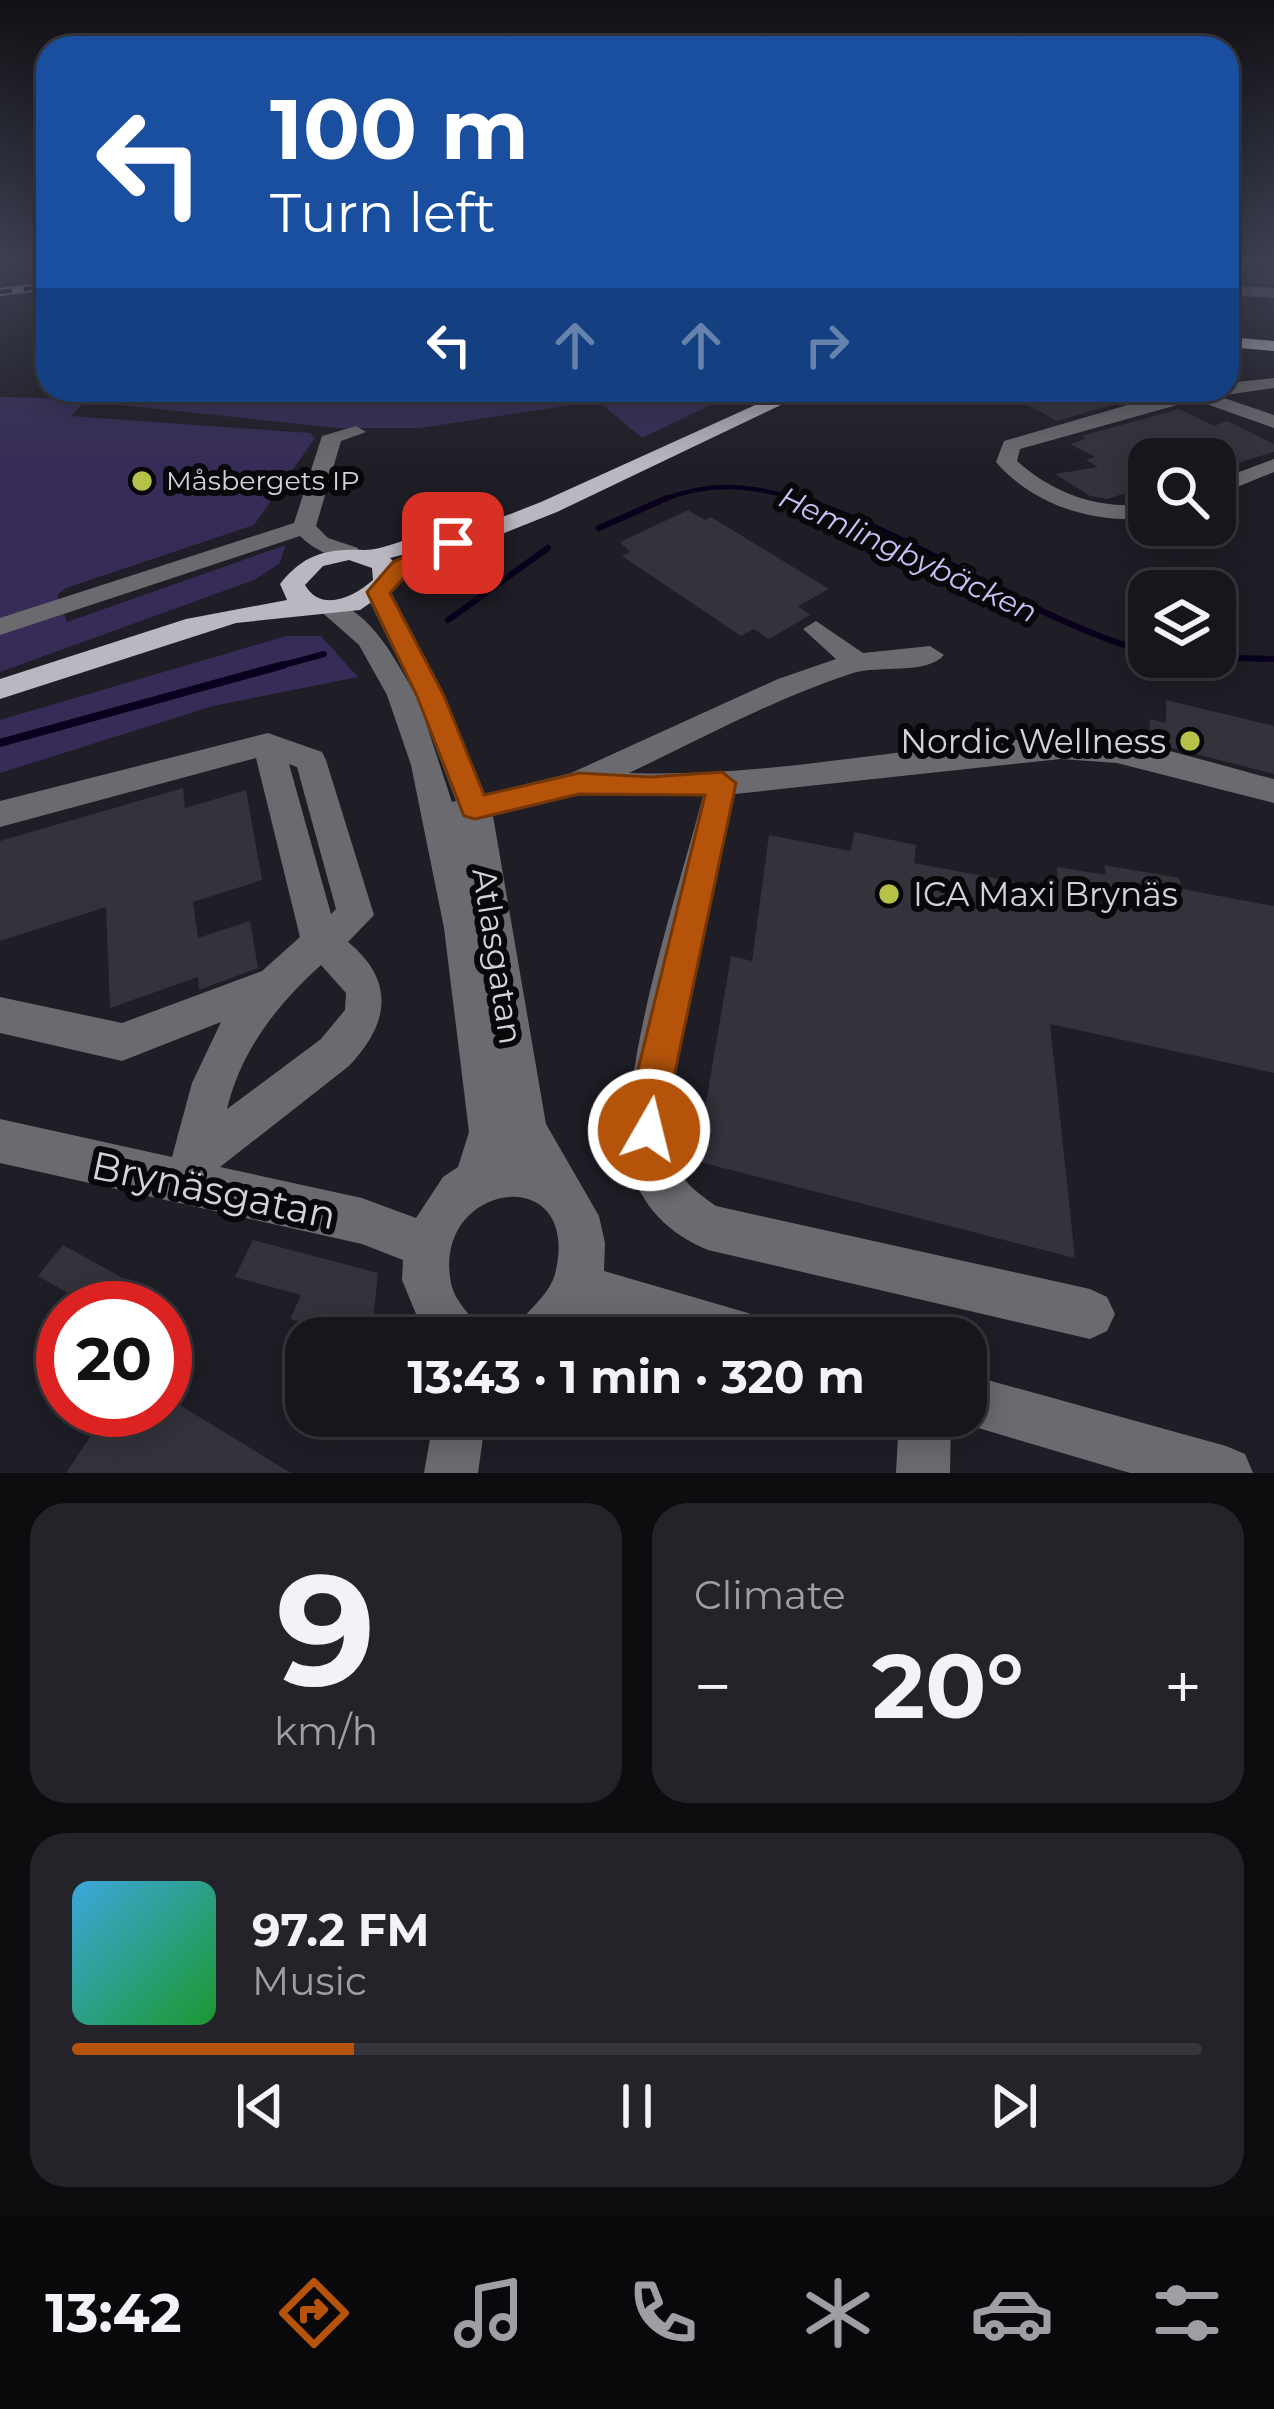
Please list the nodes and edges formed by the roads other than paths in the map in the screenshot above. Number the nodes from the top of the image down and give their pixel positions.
1 (1239, 343) edge
2 (1274, 346) edge
3 (1274, 383) edge
4 (1239, 388) edge
5 (769, 402) edge
6 (1155, 402) edge
7 (1217, 402) edge
8 (1274, 422) edge
9 (356, 432) dead end
10 (649, 461) junction
11 (1274, 464) edge
12 (1236, 480) edge
13 (1128, 510) edge
14 (312, 535) junction
15 (360, 554) junction
16 (299, 572) junction
17 (382, 587) junction
18 (321, 607) junction
19 (61, 608) junction
20 (0, 614) edge
21 (0, 627) edge
22 (191, 629) junction
23 (816, 629) dead end
24 (930, 655) dead end
25 (857, 662) junction
26 (0, 689) edge
27 (628, 761) junction
28 (738, 781) junction
29 (579, 784) junction
30 (1274, 791) edge
31 (459, 812) junction
32 (0, 814) edge
33 (336, 953) junction
34 (267, 987) junction
35 (0, 1015) edge
36 (0, 1141) edge
37 (191, 1169) junction
38 (476, 1181) junction
39 (556, 1188) junction
40 (427, 1246) junction
41 (576, 1288) junction
42 (1090, 1314) dead end
43 (441, 1317) edge
44 (557, 1317) edge
45 (676, 1317) edge
46 (987, 1406) edge
47 (457, 1437) edge
48 (924, 1437) edge
49 (451, 1473) edge
50 (923, 1473) edge
51 (1226, 1473) edge

1 - 2 main road
3 - 4 street
5 - 10 main road
6 - 13 street
7 - 8 street
9 - 14 street
10 - 15 main road
10 - 17 main road
11 - 12 street
14 - 15 street
14 - 16 street
14 - 19 street
15 - 16 main road
15 - 17 main road
16 - 18 main road
16 - 22 main road
17 - 18 main road
17 - 31 street, Atlasgatan
18 - 22 main road
18 - 31 street, Atlasgatan
19 - 20 street
19 - 21 street
22 - 26 main road
23 - 25 street
24 - 25 street
25 - 27 street
27 - 28 street
27 - 29 street
28 - 29 street
28 - 30 street
28 - 42 street
29 - 31 street
31 - 38 street, Atlasgatan
31 - 39 street, Atlasgatan
32 - 33 street
33 - 34 street
33 - 37 street
34 - 35 street
34 - 37 street
36 - 37 street, Brynäsgatan
37 - 40 street, Brynäsgatan
38 - 39 street
38 - 40 street
39 - 41 street, Atlasgatan
40 - 43 street
41 - 44 street
41 - 45 street
46 - 51 street
47 - 49 street
48 - 50 street

